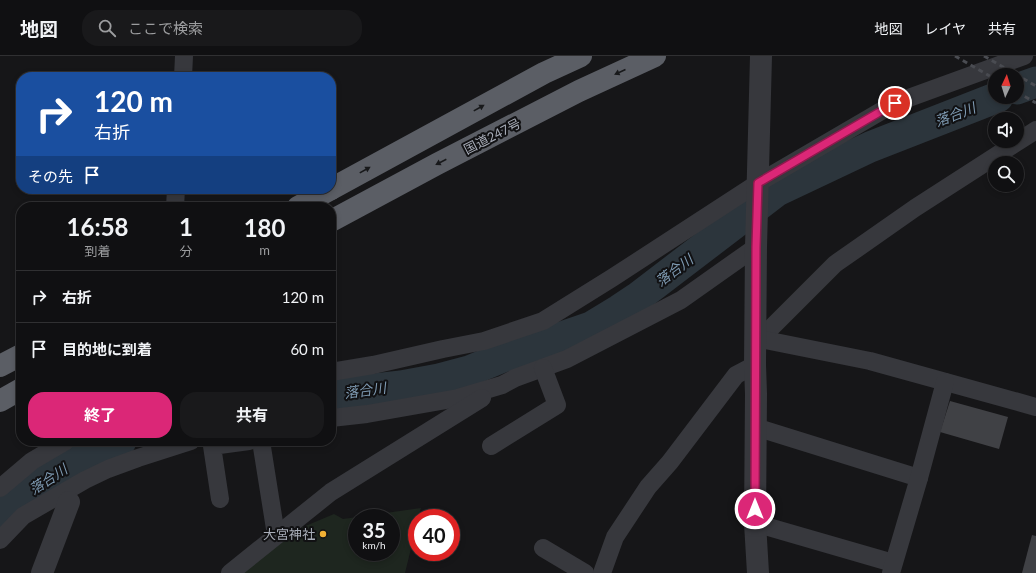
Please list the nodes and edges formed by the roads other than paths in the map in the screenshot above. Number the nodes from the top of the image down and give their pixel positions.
1 (184, 56) edge
2 (581, 56) edge
3 (655, 56) edge
4 (762, 56) edge
5 (1024, 56) edge
6 (183, 72) edge
7 (1036, 130) edge
8 (336, 186) edge
9 (758, 189) junction
10 (322, 194) edge
11 (307, 202) edge
12 (336, 218) edge
13 (756, 247) junction
14 (755, 338) junction
15 (16, 358) edge
16 (755, 365) junction
17 (0, 366) edge
18 (543, 368) junction
19 (336, 371) edge
20 (945, 382) junction
21 (502, 385) junction
22 (16, 392) edge
23 (0, 401) edge
24 (1036, 407) edge
25 (383, 411) junction
26 (336, 417) edge
27 (336, 426) edge
28 (756, 426) junction
29 (58, 446) edge
30 (175, 446) edge
31 (212, 446) edge
32 (261, 446) edge
33 (490, 446) dead end
34 (919, 478) junction
35 (0, 488) edge
36 (220, 498) dead end
37 (69, 502) dead end
38 (755, 523) junction
39 (276, 535) junction
40 (0, 540) edge
41 (543, 548) dead end
42 (892, 568) edge
43 (42, 573) edge
44 (230, 573) edge
45 (585, 573) edge
46 (602, 573) edge
47 (758, 573) edge

1 - 6 street
8 -> 2 highway
3 -> 12 highway, 国道247号
4 - 9 street
5 - 9 street
7 - 14 street
9 - 13 street
9 - 19 street
10 - 11 highway
13 - 14 street
13 - 18 street
14 - 16 street
14 - 20 street
15 - 17 highway
16 - 28 street
16 - 46 street
18 - 21 street
18 - 33 street
20 - 24 street
20 - 34 street
21 - 25 street
21 - 39 street
22 - 23 highway
25 - 26 street
25 - 27 street
28 - 34 street
28 - 38 street
29 - 35 street
30 - 40 street
31 - 36 street
32 - 39 street
34 - 42 street
37 - 43 street
38 - 42 street
38 - 47 street
39 - 44 street
41 - 45 street

